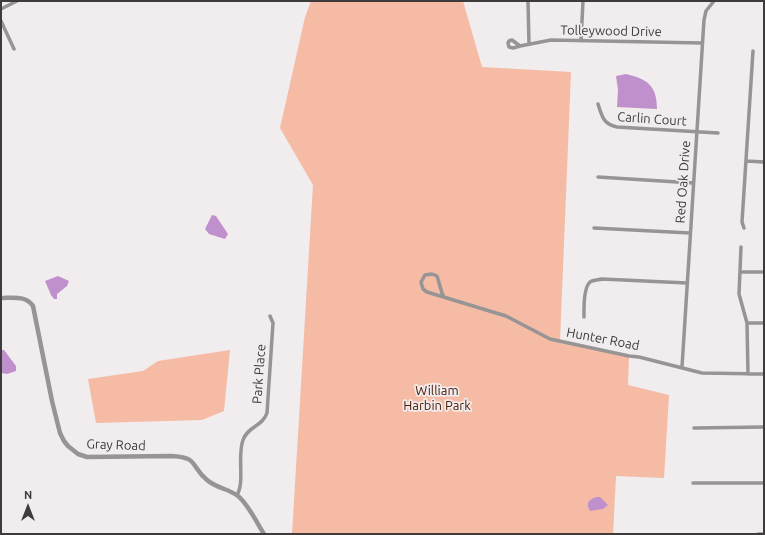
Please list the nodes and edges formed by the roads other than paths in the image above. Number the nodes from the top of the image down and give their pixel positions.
1 (17, 1) edge
2 (528, 1) edge
3 (583, 1) edge
4 (711, 2) edge
5 (1, 9) edge
6 (1, 21) edge
7 (581, 41) junction
8 (702, 43) junction
9 (529, 44) junction
10 (520, 46) dead end
11 (14, 49) dead end
12 (753, 51) dead end
13 (598, 104) dead end
14 (697, 132) junction
15 (718, 133) dead end
16 (746, 161) junction
17 (764, 162) edge
18 (598, 177) dead end
19 (693, 183) junction
20 (594, 228) dead end
21 (744, 228) dead end
22 (690, 233) junction
23 (741, 247) dead end
24 (740, 272) junction
25 (764, 272) edge
26 (686, 283) junction
27 (1, 298) edge
28 (444, 298) junction
29 (270, 316) dead end
30 (584, 317) dead end
31 (747, 323) junction
32 (764, 323) edge
33 (682, 367) junction
34 (748, 374) junction
35 (764, 374) edge
36 (764, 427) edge
37 (694, 428) dead end
38 (693, 483) dead end
39 (764, 483) edge
40 (237, 495) junction
41 (264, 534) edge
42 (758, 534) edge
43 (764, 534) edge

1 - 5 street
2 - 9 street
3 - 7 street
4 - 8 street, Red Oak Drive
6 - 11 street
7 - 8 street, Tolleywood Drive
7 - 9 street, Tolleywood Drive
8 - 14 street, Red Oak Drive
9 - 10 street, Tolleywood Drive
12 - 16 street
13 - 14 street, Carlin Court
14 - 15 street, Carlin Court
14 - 19 street, Red Oak Drive
16 - 17 street
16 - 21 street
18 - 19 street
19 - 22 street, Red Oak Drive
20 - 22 street
22 - 26 street, Red Oak Drive
23 - 24 street
24 - 25 street
24 - 31 street
26 - 30 street
26 - 33 street, Red Oak Drive
27 - 40 street, Gray Road
28 - 28 street, Hunter Road
28 - 33 street, Hunter Road
29 - 40 street, Park Place
31 - 32 street
31 - 34 street
33 - 34 street, Hunter Road
34 - 35 street, Hunter Road
36 - 37 street
38 - 39 street
40 - 41 street, Gray Road
42 - 43 street

